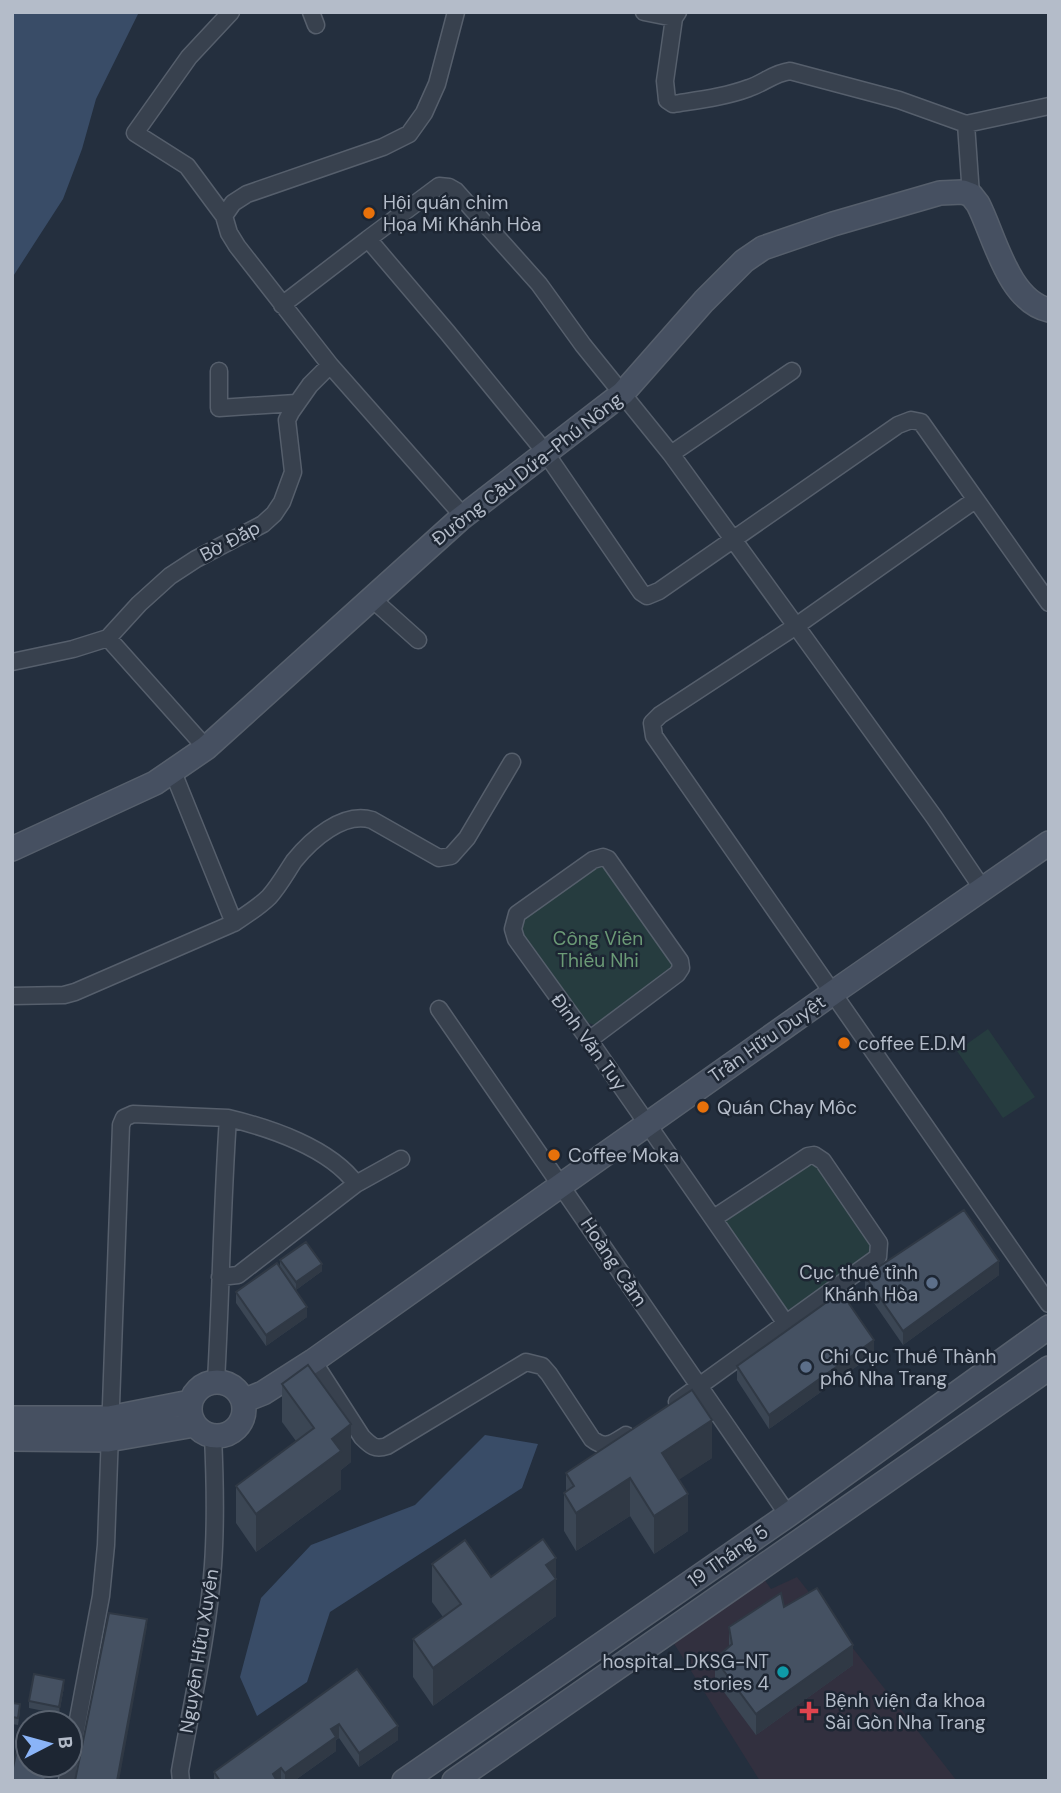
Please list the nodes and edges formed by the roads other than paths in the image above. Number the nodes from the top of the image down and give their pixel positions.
1 (231, 12) edge
2 (456, 12) edge
3 (644, 12) edge
4 (676, 15) edge
5 (1049, 106) edge
6 (966, 124) junction
7 (971, 195) junction
8 (224, 216) junction
9 (368, 239) junction
10 (282, 305) junction
11 (1049, 310) edge
12 (330, 365) junction
13 (219, 371) dead end
14 (793, 371) dead end
15 (624, 393) junction
16 (296, 403) junction
17 (545, 452) junction
18 (671, 454) junction
19 (975, 500) junction
20 (464, 517) junction
21 (734, 538) junction
22 (370, 597) junction
23 (1049, 603) edge
24 (796, 626) junction
25 (108, 638) junction
26 (418, 640) dead end
27 (12, 662) edge
28 (205, 748) junction
29 (512, 762) dead end
30 (173, 772) junction
31 (1049, 843) edge
32 (12, 849) edge
33 (982, 888) junction
34 (234, 923) junction
35 (834, 992) junction
36 (12, 996) edge
37 (439, 1009) dead end
38 (589, 1040) junction
39 (228, 1118) junction
40 (647, 1124) junction
41 (401, 1159) dead end
42 (356, 1184) junction
43 (562, 1186) junction
44 (714, 1218) junction
45 (220, 1277) junction
46 (1049, 1304) edge
47 (787, 1325) junction
48 (1049, 1327) edge
49 (313, 1361) junction
50 (1049, 1368) edge
51 (216, 1381) junction
52 (700, 1387) junction
53 (243, 1401) junction
54 (190, 1402) junction
55 (666, 1409) edge
56 (12, 1418) edge
57 (643, 1424) edge
58 (109, 1429) junction
59 (204, 1430) junction
60 (12, 1439) edge
61 (788, 1515) junction
62 (805, 1539) junction
63 (80, 1709) edge
64 (181, 1781) edge
65 (404, 1781) edge
66 (454, 1781) edge

1 - 8 street
2 - 8 street
3 - 4 street
4 - 6 street
5 - 6 street
6 - 7 street
7 - 11 street
7 - 15 street, Đường Cầu Dứa-Phú Nông
8 - 10 street
9 - 10 street
9 - 15 street
9 - 17 street
10 - 12 street
12 - 16 street
12 - 20 street
13 - 16 street
14 - 18 street
15 - 17 street, Đường Cầu Dứa-Phú Nông
15 - 18 street
16 - 25 street, Bờ Đắp
17 - 20 street, Đường Cầu Dứa-Phú Nông
17 - 21 street
18 - 21 street
19 - 21 street
19 - 23 street
19 - 24 street
20 - 22 street, Đường Cầu Dứa-Phú Nông
21 - 24 street
22 - 26 street
22 - 28 street, Đường Cầu Dứa-Phú Nông
24 - 33 street
24 - 35 street
25 - 27 street
25 - 28 street
28 - 30 street, Đường Cầu Dứa-Phú Nông
29 - 34 street
30 - 32 street, Đường Cầu Dứa-Phú Nông
30 - 34 street
31 - 33 street, Trần Hữu Duyệt
33 - 35 street, Trần Hữu Duyệt
34 - 36 street
35 - 40 street, Trần Hữu Duyệt
35 - 46 street
37 - 43 street, Hoàng Cầm
38 - 38 street, Đinh Văn Tuy
38 - 40 street, Đinh Văn Tuy
39 - 42 street
39 - 45 street
39 - 58 street
40 - 43 street, Trần Hữu Duyệt
40 - 44 street, Đinh Văn Tuy
41 - 42 street
42 - 45 street
43 - 49 street, Trần Hữu Duyệt
43 - 52 street, Hoàng Cầm
44 - 47 street, Đinh Văn Tuy
44 - 47 street
45 - 51 street
47 - 52 street
48 - 61 street, 19 Tháng 5
49 - 53 street, Trần Hữu Duyệt
49 - 57 street
50 - 62 street, 19 Tháng 5
51 - 53 street
51 - 54 street
52 - 55 street
52 - 61 street, Hoàng Cầm
53 - 59 street
54 - 58 street
54 - 59 street
56 - 58 street
58 - 59 street
58 - 60 street
58 - 63 street
59 - 64 street, Nguyễn Hữu Xuyến
61 - 62 street
61 - 65 street, 19 Tháng 5
62 - 66 street, 19 Tháng 5

